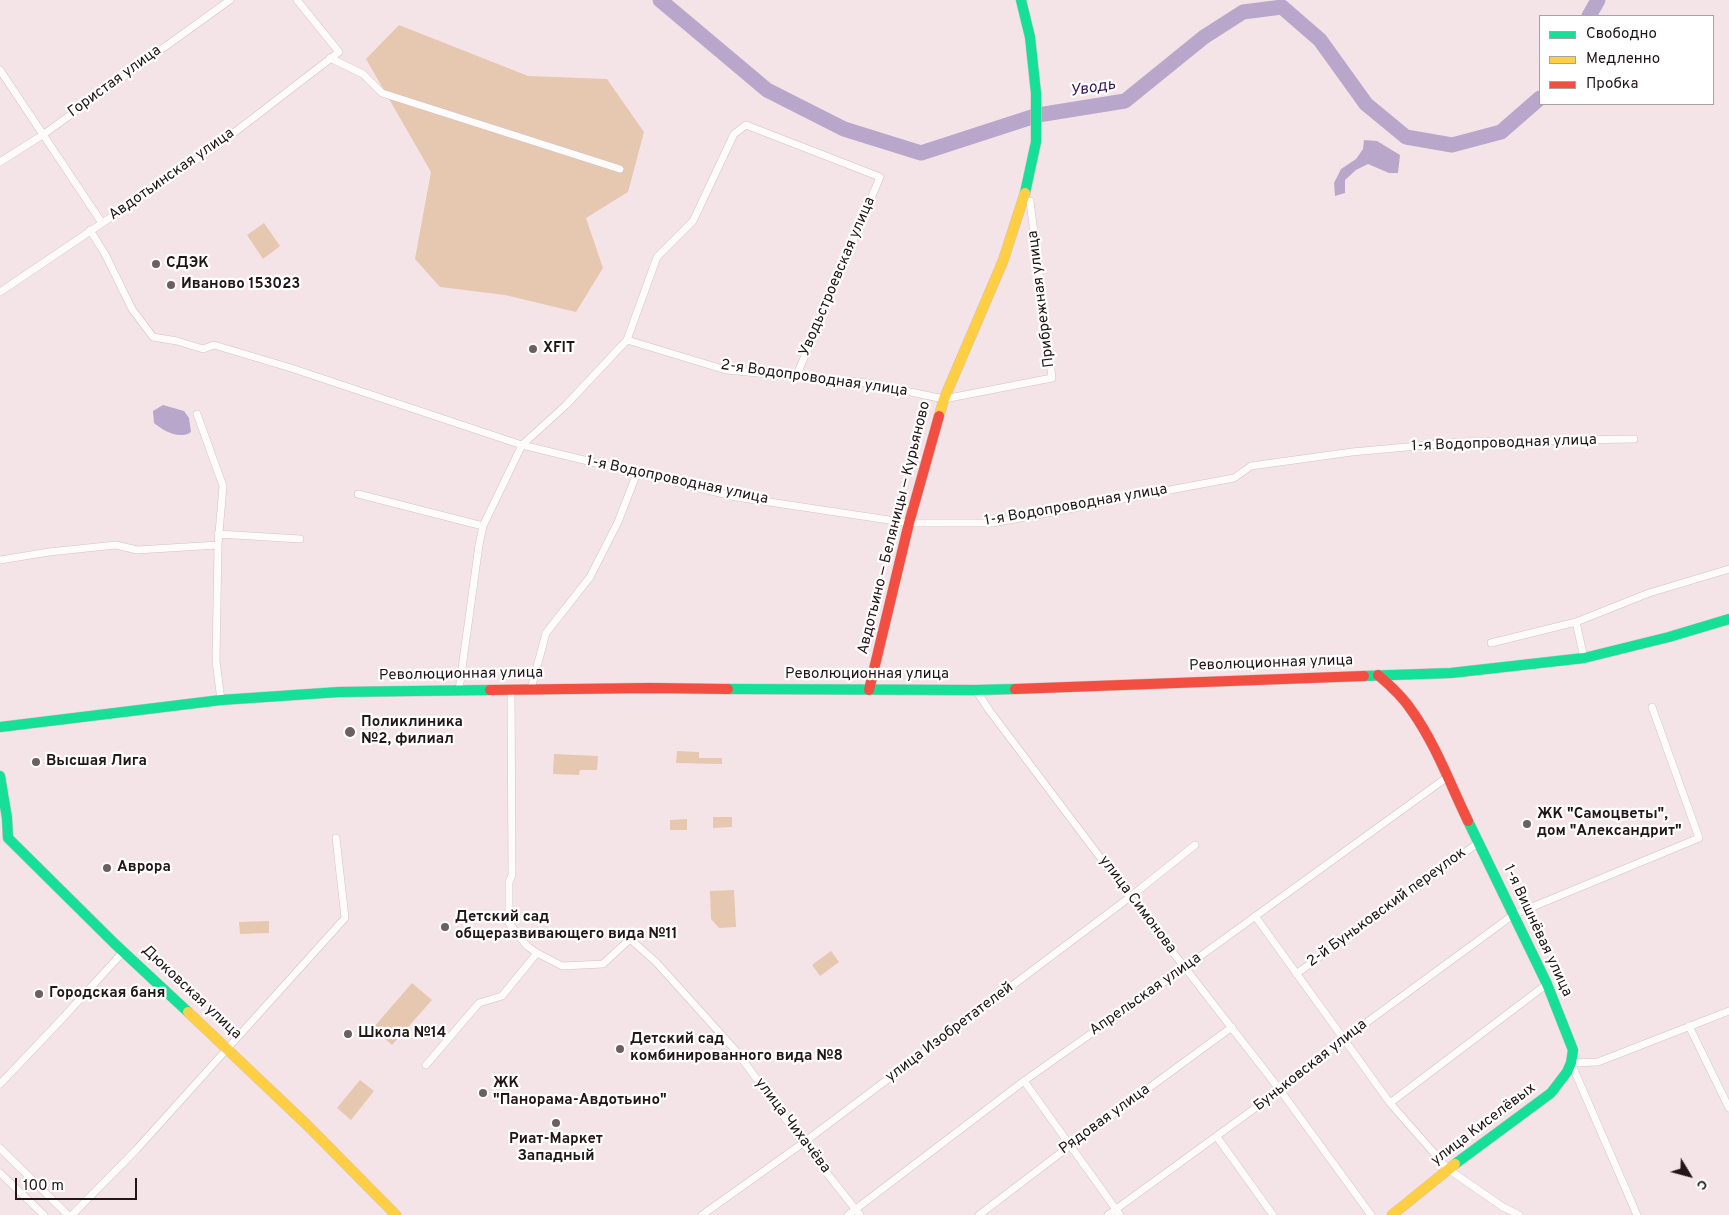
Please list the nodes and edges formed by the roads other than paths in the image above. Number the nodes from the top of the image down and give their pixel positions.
1 (230, 0) edge
2 (297, 0) edge
3 (1020, 0) edge
4 (330, 58) junction
5 (0, 70) edge
6 (44, 134) junction
7 (0, 162) edge
8 (620, 169) dead end
9 (1030, 200) dead end
10 (102, 223) junction
11 (90, 230) junction
12 (0, 292) edge
13 (627, 340) junction
14 (796, 377) junction
15 (944, 398) junction
16 (197, 414) dead end
17 (1634, 439) dead end
18 (522, 445) junction
19 (637, 473) junction
20 (358, 494) dead end
21 (909, 523) junction
22 (483, 526) junction
23 (218, 534) junction
24 (300, 539) dead end
25 (218, 545) junction
26 (0, 560) edge
27 (1729, 569) edge
28 (1729, 619) edge
29 (1576, 622) junction
30 (1491, 643) dead end
31 (1584, 658) junction
32 (1378, 675) junction
33 (511, 689) junction
34 (531, 689) junction
35 (459, 690) junction
36 (869, 690) junction
37 (976, 690) junction
38 (221, 700) junction
39 (1652, 707) dead end
40 (0, 727) edge
41 (0, 776) edge
42 (1446, 778) junction
43 (336, 838) dead end
44 (1478, 843) junction
45 (1195, 845) dead end
46 (1130, 897) junction
47 (1255, 916) junction
48 (1513, 916) junction
49 (124, 951) junction
50 (537, 954) junction
51 (1184, 968) junction
52 (1296, 974) junction
53 (1547, 984) junction
54 (1729, 1012) edge
55 (1689, 1026) junction
56 (1232, 1027) junction
57 (1344, 1039) junction
58 (228, 1048) junction
59 (1571, 1062) junction
60 (426, 1065) dead end
61 (1024, 1081) junction
62 (0, 1084) edge
63 (1280, 1090) junction
64 (1390, 1103) junction
65 (1729, 1108) edge
66 (1217, 1137) junction
67 (803, 1143) junction
68 (1070, 1145) junction
69 (0, 1148) edge
70 (1448, 1170) junction
71 (0, 1173) edge
72 (858, 1212) edge
73 (1118, 1212) edge
74 (44, 1215) edge
75 (68, 1215) edge
76 (72, 1215) edge
77 (396, 1215) edge
78 (702, 1215) edge
79 (848, 1215) edge
80 (979, 1215) edge
81 (1108, 1215) edge
82 (1273, 1215) edge
83 (1371, 1215) edge
84 (1392, 1215) edge
85 (1519, 1215) edge
86 (1637, 1215) edge

1 - 6 street, Гористая улица
2 - 4 street, Авдотьинская улица
3 - 15 main road, Авдотьино — Беляницы — Курьяново
4 - 8 street
4 - 10 street, Авдотьинская улица
5 - 6 street
6 - 7 street, Гористая улица
6 - 10 street
9 - 15 street, Прибрежная улица
10 - 11 street, Авдотьинская улица
11 - 12 street, Авдотьинская улица
11 - 18 street, 1-я Водопроводная улица
13 - 14 street, 2-я Водопроводная улица
13 - 14 street, Уводьстроевская улица
13 - 18 street
14 - 15 street, 2-я Водопроводная улица
15 - 21 main road, Авдотьино — Беляницы — Курьяново
16 - 23 street
17 - 21 street, 1-я Водопроводная улица
18 - 19 street, 1-я Водопроводная улица
18 - 22 street
19 - 21 street, 1-я Водопроводная улица
19 - 34 street
20 - 22 street
21 - 36 main road, Авдотьино — Беляницы — Курьяново
22 - 35 street
23 - 24 street
23 - 25 street
25 - 26 street
25 - 38 street
27 - 29 street
28 - 31 main road, Революционная улица
29 - 30 street
29 - 31 street
31 - 32 main road, Революционная улица
32 - 37 main road, Революционная улица
32 - 42 main road, 1-я Вишнёвая улица
33 - 34 main road, Революционная улица
33 - 35 main road, Революционная улица
33 - 50 street
34 - 36 main road, Революционная улица
35 - 38 main road, Революционная улица
36 - 37 main road, Революционная улица
37 - 46 street, улица Симонова
38 - 40 main road, Революционная улица
39 - 48 street, Буньковская улица
41 - 49 main road, Дюковская улица
42 - 44 main road, 1-я Вишнёвая улица
42 - 47 street, Апрельская улица
43 - 58 street
44 - 48 main road, 1-я Вишнёвая улица
44 - 52 street, 2-й Буньковский переулок
45 - 46 street, улица Изобретателей
46 - 51 street, улица Симонова
46 - 67 street, улица Изобретателей
47 - 51 street, Апрельская улица
47 - 52 street
48 - 53 main road, 1-я Вишнёвая улица
48 - 57 street, Буньковская улица
49 - 58 main road, Дюковская улица
49 - 62 street
50 - 60 street
50 - 67 street, улица Чихачёва
51 - 56 street, улица Симонова
51 - 61 street, Апрельская улица
52 - 57 street
53 - 59 main road, 1-я Вишнёвая улица
53 - 64 street
54 - 55 street
55 - 59 street
55 - 65 street
56 - 63 street, улица Симонова
56 - 68 street, Рядовая улица
57 - 63 street, Буньковская улица
57 - 64 street
58 - 76 street
58 - 77 main road, Дюковская улица
59 - 70 main road, улица Киселёвых
59 - 86 street, 1-я Вишнёвая улица
61 - 68 street
61 - 72 street, Апрельская улица
63 - 66 street, Буньковская улица
63 - 83 street, улица Симонова
64 - 70 street
66 - 73 street, Буньковская улица
66 - 82 street
67 - 72 street, улица Чихачёва
67 - 78 street, улица Изобретателей
68 - 73 street
68 - 80 street, Рядовая улица
69 - 75 street
70 - 84 main road, улица Киселёвых
70 - 85 street
71 - 74 street
72 - 79 street, Апрельская улица
73 - 81 street, Буньковская улица

